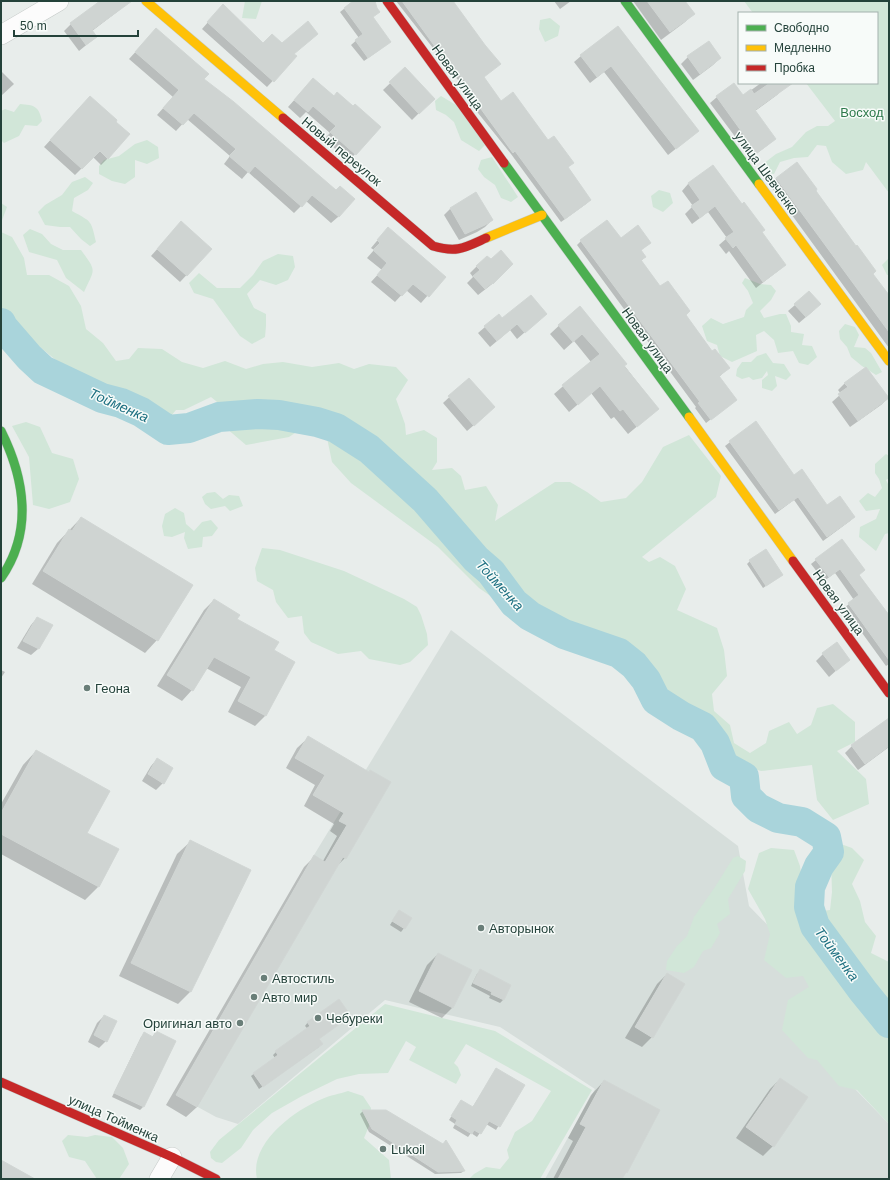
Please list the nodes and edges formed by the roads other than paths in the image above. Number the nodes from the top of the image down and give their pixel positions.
1 (59, 1) edge
2 (146, 1) edge
3 (387, 1) edge
4 (625, 1) edge
5 (1, 36) edge
6 (542, 215) junction
7 (889, 361) edge
8 (1, 431) edge
9 (1, 578) edge
10 (889, 694) edge
11 (1, 1082) edge
12 (172, 1158) junction
13 (159, 1179) edge
14 (216, 1179) edge

1 - 5 street
2 - 6 street, Новый переулок
3 - 6 street, Новая улица
4 - 7 street, улица Шевченко
6 - 10 street, Новая улица
8 - 9 street
11 - 12 street, улица Тойменка
12 - 13 street
12 - 14 street, улица Тойменка

